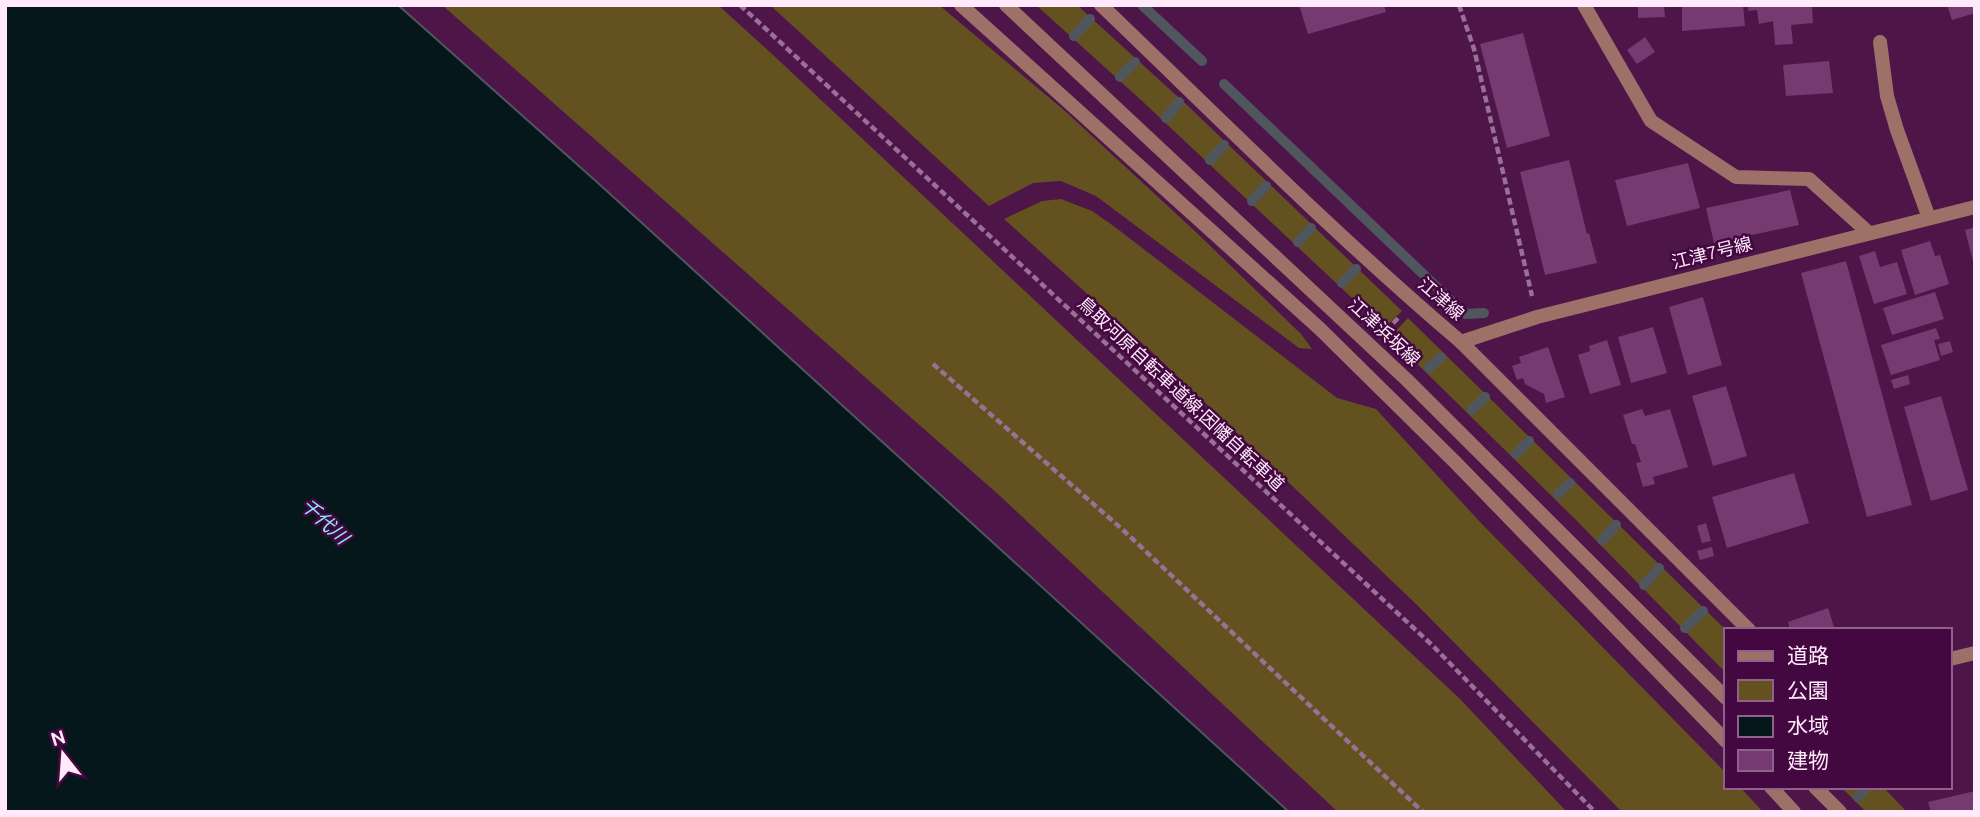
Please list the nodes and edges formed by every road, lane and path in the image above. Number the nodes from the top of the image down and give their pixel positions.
1 (740, 5) edge
2 (961, 5) edge
3 (1006, 5) edge
4 (1101, 5) edge
5 (1459, 5) edge
6 (1584, 5) edge
7 (1880, 42) dead end
8 (1975, 207) edge
9 (1929, 218) junction
10 (1869, 233) junction
11 (1413, 301) junction
12 (1537, 317) junction
13 (1461, 342) junction
14 (1372, 347) junction
15 (933, 364) dead end
16 (1747, 628) edge
17 (1975, 653) edge
18 (1952, 659) edge
19 (1724, 696) edge
20 (1724, 739) edge
21 (1773, 789) edge
22 (1817, 789) edge
23 (1423, 812) edge
24 (1595, 812) edge
25 (1794, 812) edge
26 (1840, 812) edge

1 - 24 path, 鳥取河原自転車道線;因幡自転車道
2 - 20 street
3 - 14 street, 江津浜坂線
4 - 11 street, 江津線
5 - 12 path
6 - 10 street
7 - 9 street
8 - 9 street, 江津7号線
9 - 10 street, 江津7号線
10 - 12 street, 江津7号線
11 - 13 street, 江津線
11 - 14 path
12 - 13 street, 江津7号線
13 - 16 street, 江津線
14 - 19 street, 江津浜坂線
15 - 23 path
17 - 18 street
21 - 25 street
22 - 26 street

